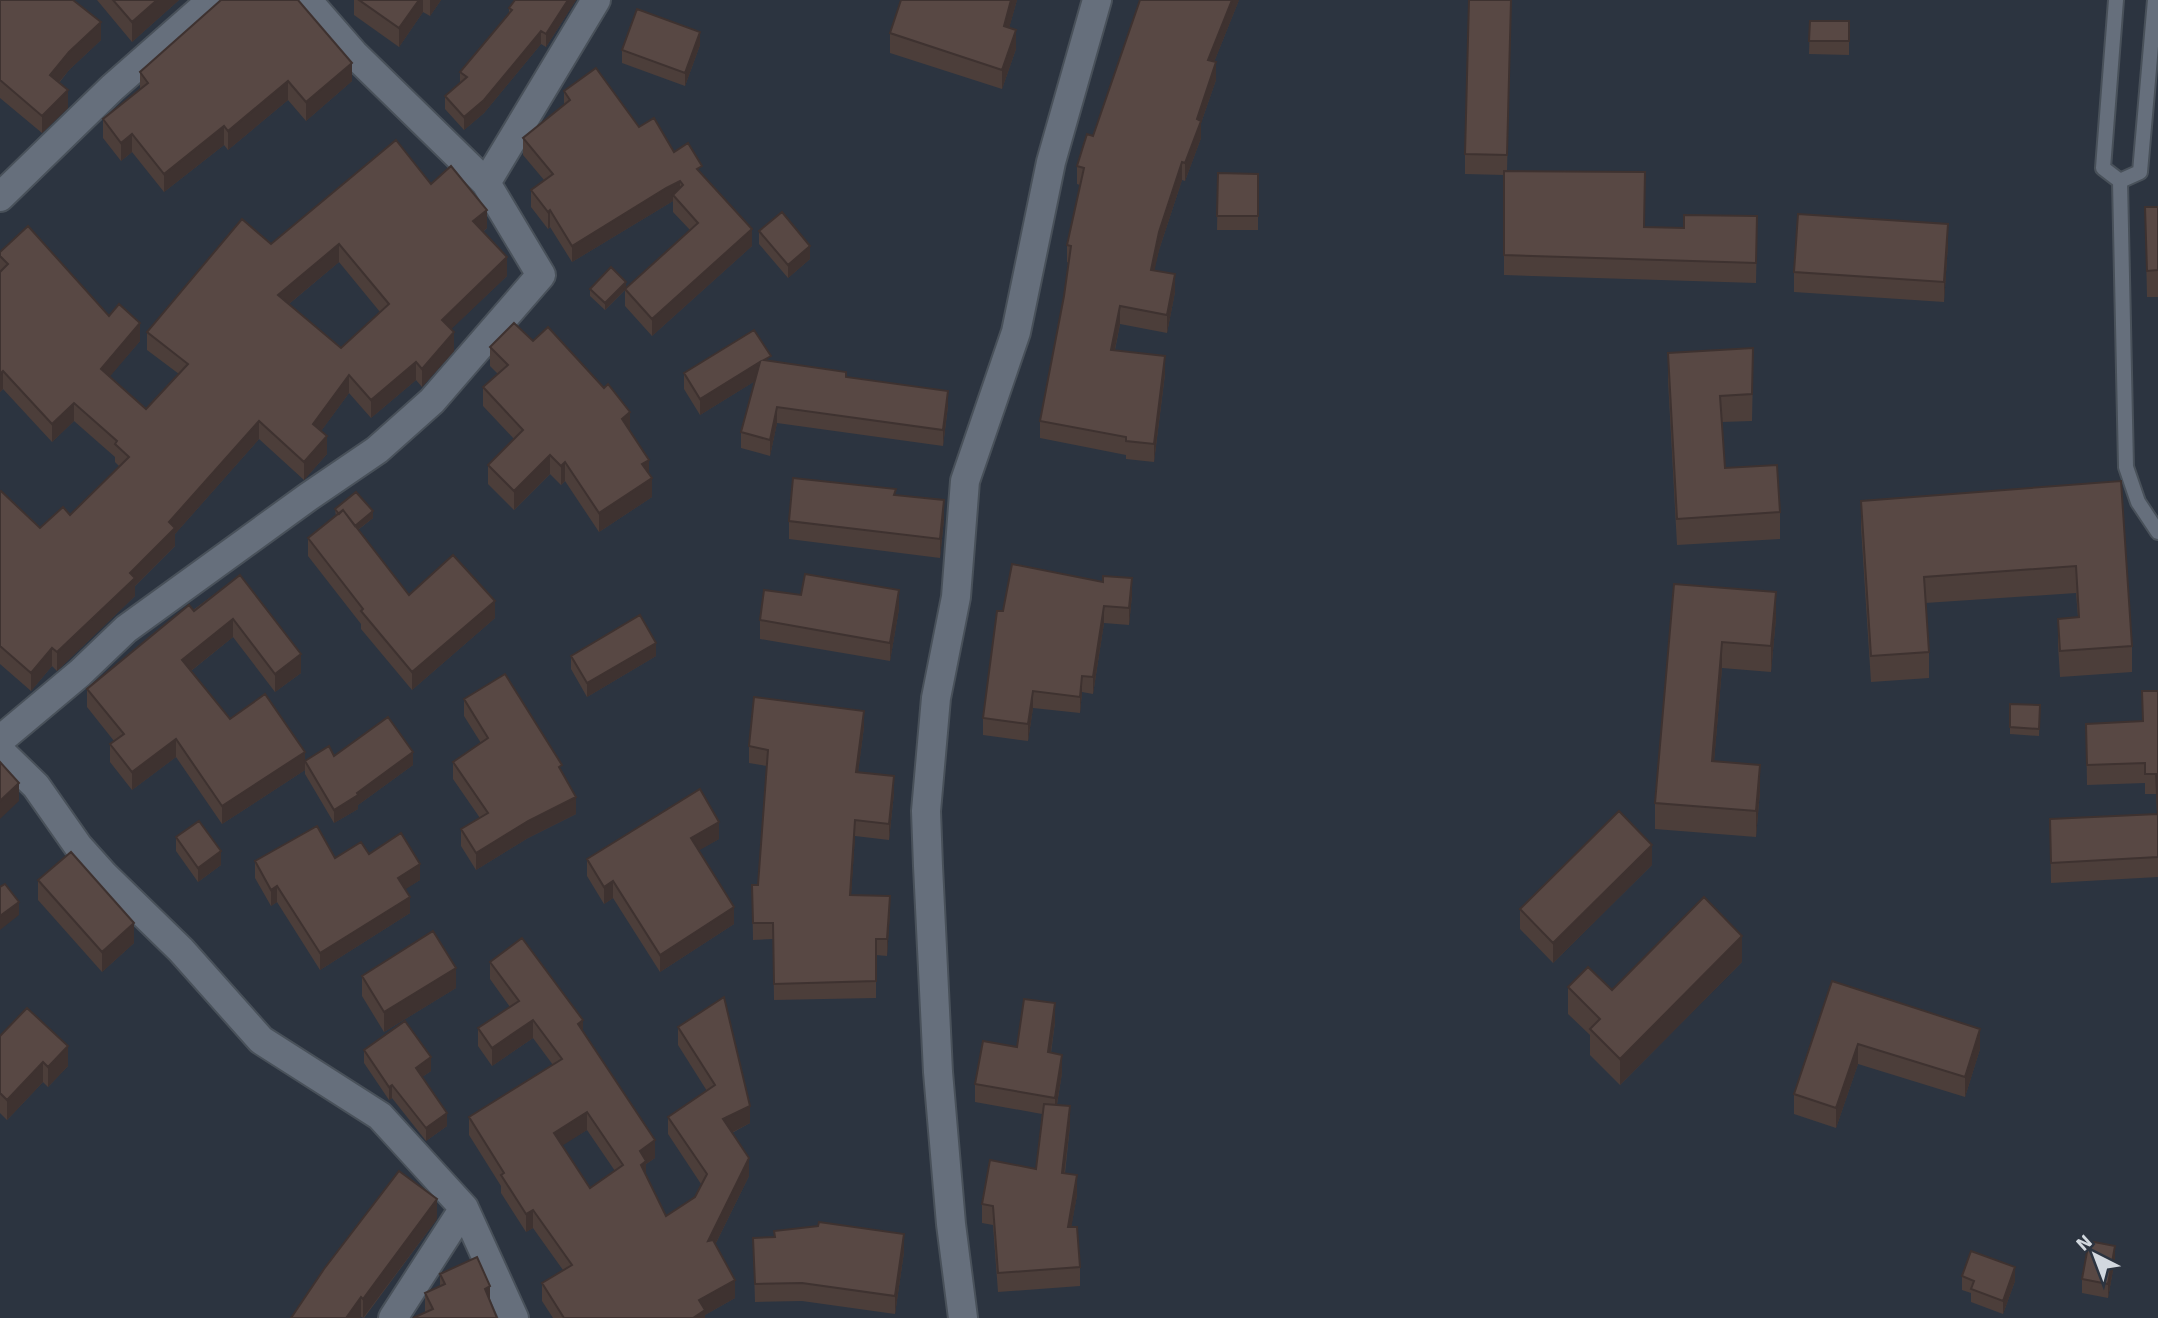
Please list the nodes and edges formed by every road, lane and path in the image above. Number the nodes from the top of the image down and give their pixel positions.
1 (212, 0) edge
2 (307, 0) edge
3 (596, 0) edge
4 (1097, 0) edge
5 (2116, 0) edge
6 (2155, 0) edge
7 (2120, 181) junction
8 (486, 183) junction
9 (0, 197) edge
10 (2158, 532) edge
11 (0, 740) edge
12 (0, 751) edge
13 (464, 1208) junction
14 (393, 1318) edge
15 (514, 1318) edge
16 (963, 1318) edge

1 - 9 street
2 - 8 street
3 - 8 street
4 - 16 street
5 - 7 lane
6 - 7 lane
7 - 10 lane
8 - 11 street
12 - 13 street
13 - 14 street
13 - 15 street

